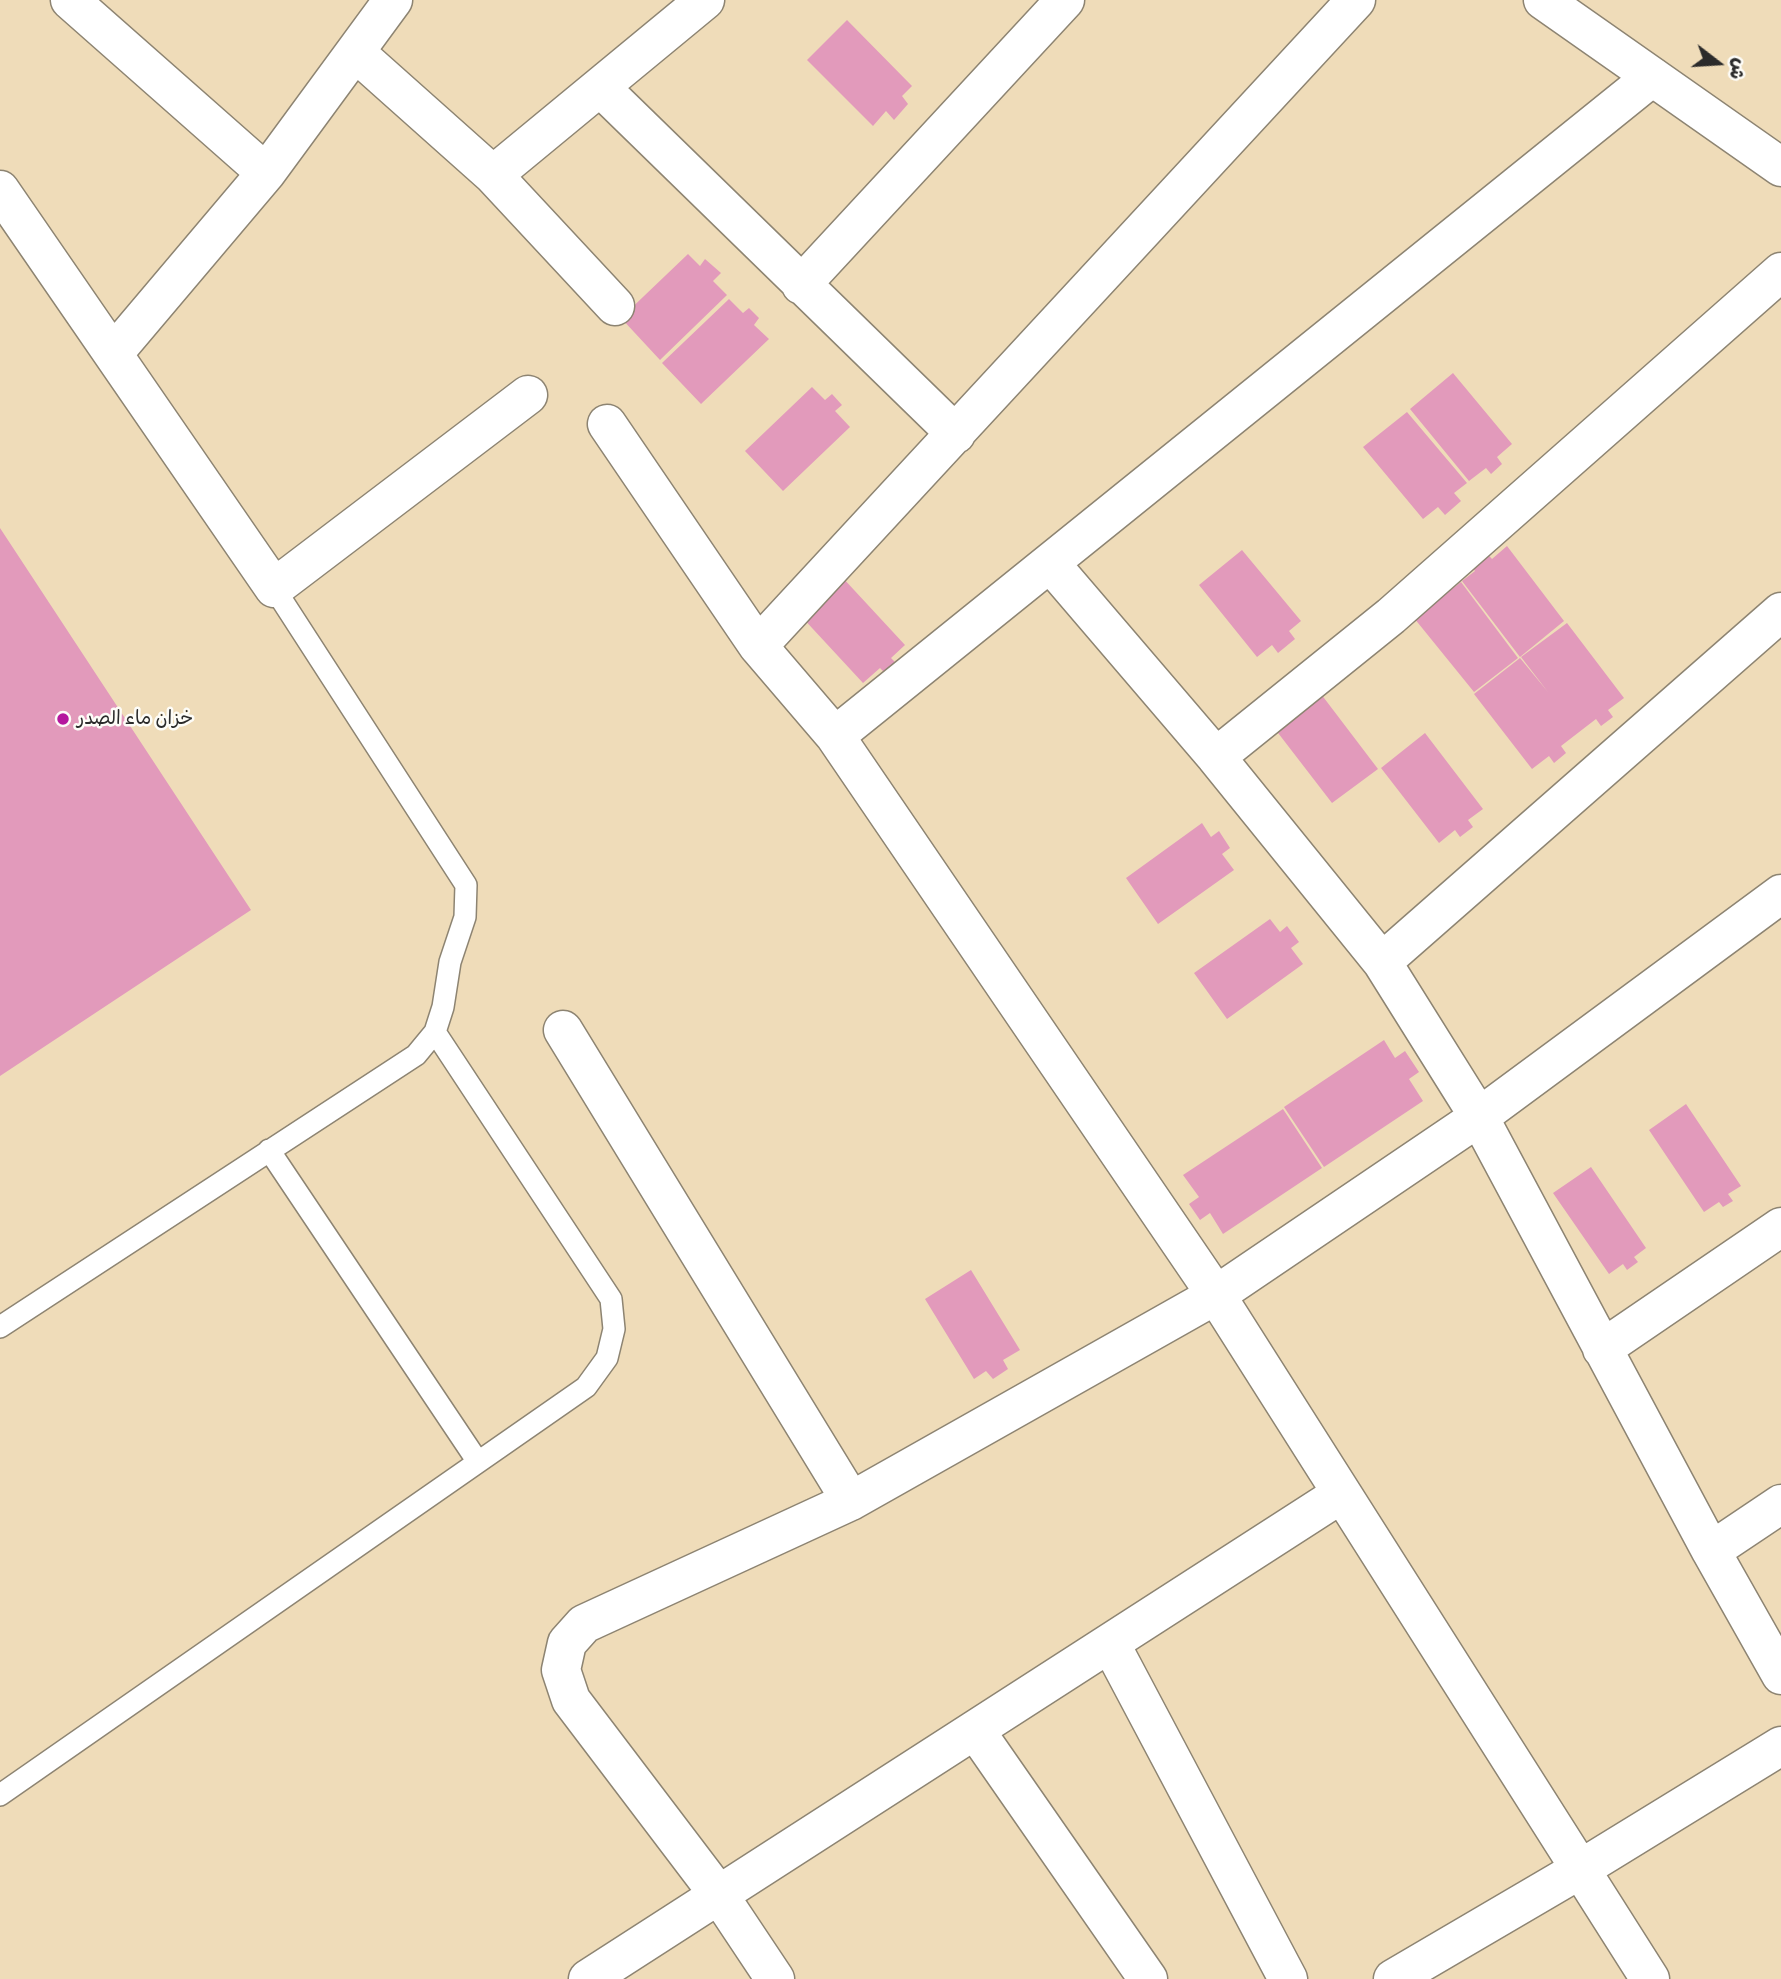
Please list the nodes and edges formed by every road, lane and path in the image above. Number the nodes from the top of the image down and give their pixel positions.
1 (70, 0) edge
2 (393, 0) edge
3 (705, 0) edge
4 (1065, 0) edge
5 (1356, 0) edge
6 (1543, 0) edge
7 (355, 52) junction
8 (1652, 76) junction
9 (600, 87) junction
10 (1781, 167) edge
11 (266, 173) junction
12 (493, 175) junction
13 (0, 190) edge
14 (1781, 272) edge
15 (801, 285) junction
16 (615, 306) dead end
17 (113, 354) junction
18 (528, 395) dead end
19 (607, 424) dead end
20 (956, 435) junction
21 (1050, 563) junction
22 (274, 588) junction
23 (1781, 612) edge
24 (758, 646) junction
25 (835, 736) junction
26 (1216, 757) junction
27 (1781, 894) edge
28 (1382, 962) junction
29 (563, 1030) dead end
30 (435, 1032) junction
31 (1479, 1117) junction
32 (269, 1150) junction
33 (1781, 1227) edge
34 (1216, 1295) junction
35 (0, 1327) edge
36 (1602, 1349) junction
37 (478, 1462) junction
38 (1341, 1494) junction
39 (851, 1501) junction
40 (1781, 1504) edge
41 (1711, 1551) junction
42 (1111, 1643) junction
43 (1781, 1675) edge
44 (975, 1730) junction
45 (1781, 1746) edge
46 (0, 1795) edge
47 (1579, 1870) junction
48 (719, 1895) junction
49 (588, 1979) edge
50 (775, 1979) edge
51 (1148, 1979) edge
52 (1288, 1979) edge
53 (1394, 1979) edge
54 (1650, 1979) edge

1 - 11 street
2 - 7 street
3 - 9 street
4 - 15 street
5 - 20 street
6 - 8 street
7 - 11 street
7 - 12 street
8 - 10 street
8 - 21 street
9 - 12 street
9 - 15 street
11 - 17 street
12 - 16 street
13 - 17 street
14 - 26 street
15 - 20 street
17 - 22 street
18 - 22 street
19 - 24 street
20 - 24 street
21 - 25 street
21 - 26 street
22 - 30 lane
23 - 28 street
24 - 25 street
25 - 34 street
26 - 28 street
27 - 31 street
28 - 31 street
29 - 39 street
30 - 32 lane
30 - 37 lane
31 - 34 street
31 - 36 street
32 - 35 lane
32 - 37 lane
33 - 36 street
34 - 38 street
34 - 39 street
36 - 41 street
37 - 46 lane
38 - 42 street
38 - 47 street
39 - 48 street
40 - 41 street
41 - 43 street
42 - 44 street
42 - 52 street
44 - 48 street
44 - 51 street
45 - 47 street
47 - 53 street
47 - 54 street
48 - 49 street
48 - 50 street

